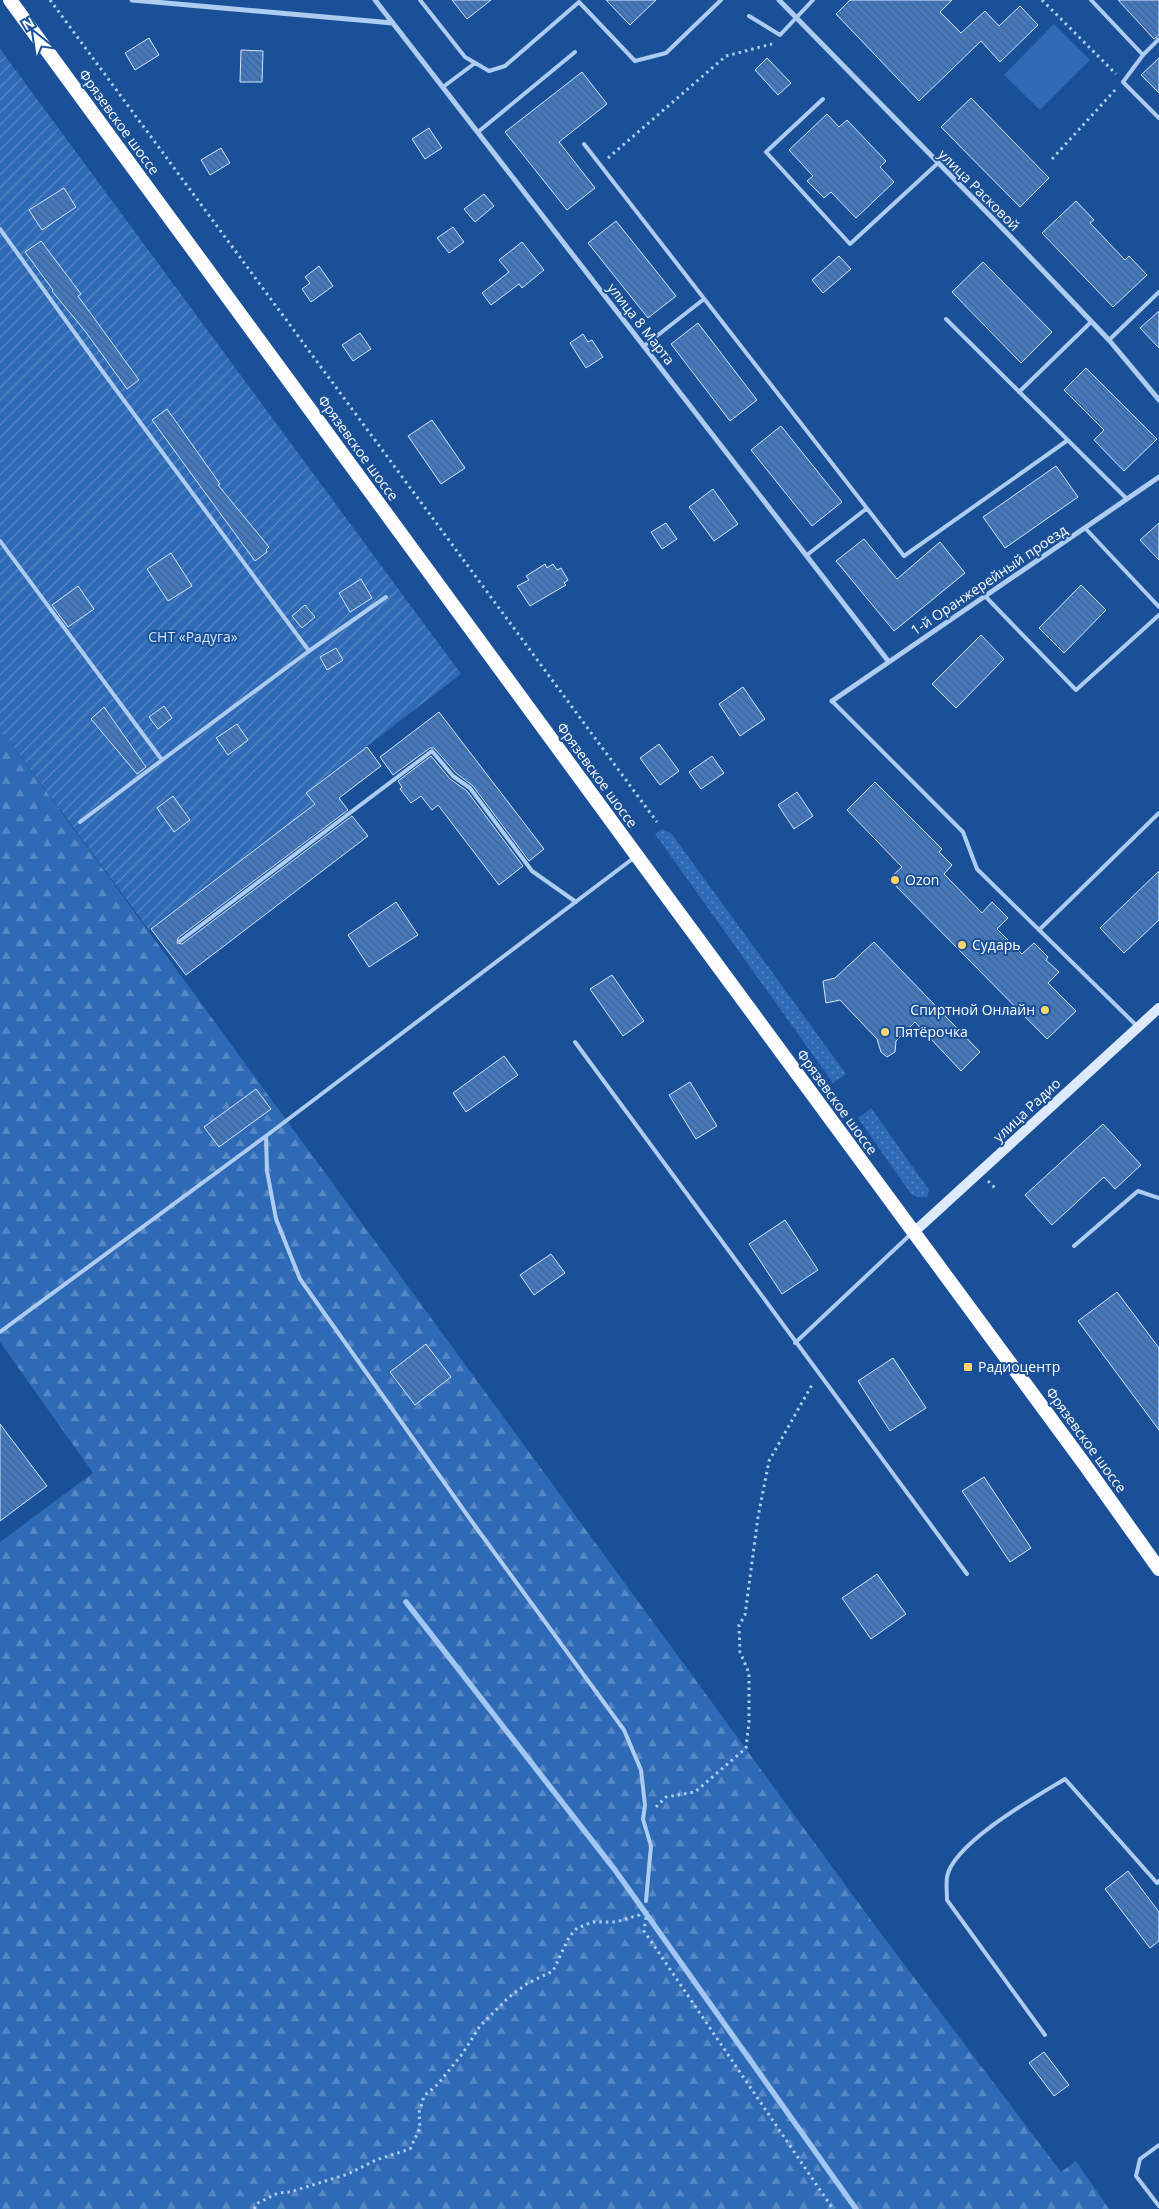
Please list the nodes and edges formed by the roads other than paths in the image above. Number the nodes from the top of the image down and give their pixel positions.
1 (10, 0) edge
2 (132, 0) edge
3 (375, 0) edge
4 (420, 0) edge
5 (721, 0) edge
6 (779, 0) edge
7 (813, 0) edge
8 (1091, 0) edge
9 (749, 16) dead end
10 (796, 18) junction
11 (393, 23) junction
12 (1159, 39) edge
13 (575, 52) dead end
14 (1143, 55) junction
15 (475, 63) junction
16 (443, 87) junction
17 (822, 99) dead end
18 (1159, 118) edge
19 (478, 132) junction
20 (584, 144) dead end
21 (937, 164) junction
22 (0, 229) edge
23 (1159, 292) edge
24 (704, 299) junction
25 (946, 319) dead end
26 (1092, 322) junction
27 (1109, 340) junction
28 (644, 346) junction
29 (1019, 392) junction
30 (1159, 400) edge
31 (1068, 440) junction
32 (1159, 477) edge
33 (1127, 499) junction
34 (866, 509) junction
35 (1085, 528) junction
36 (0, 541) edge
37 (807, 555) junction
38 (986, 596) junction
39 (386, 597) dead end
40 (1159, 607) edge
41 (1159, 615) edge
42 (309, 651) junction
43 (890, 662) junction
44 (832, 701) joint
45 (162, 760) junction
46 (1159, 813) edge
47 (80, 822) dead end
48 (636, 856) junction
49 (576, 902) junction
50 (1039, 930) junction
51 (180, 941) dead end
52 (1157, 1013) edge
53 (1138, 1027) junction
54 (574, 1042) dead end
55 (266, 1136) junction
56 (1159, 1198) edge
57 (913, 1233) junction
58 (1074, 1246) dead end
59 (0, 1332) edge
60 (795, 1342) junction
61 (1159, 1569) edge
62 (967, 1574) dead end
63 (1158, 1883) edge
64 (646, 1901) road end
65 (1045, 2035) dead end
66 (1159, 2145) edge
67 (1159, 2206) edge

1 - 48 highway, Фрязевское шоссе
2 - 11 street
3 - 11 street, улица 8 Марта
4 - 15 lane
5 - 15 lane
6 - 10 street, улица Расковой
7 - 10 lane
8 - 14 lane
9 - 10 lane
10 - 21 street, улица Расковой
11 - 16 street, улица 8 Марта
12 - 14 lane
13 - 19 lane
14 - 18 lane
15 - 16 lane
16 - 19 street, улица 8 Марта
17 - 21 lane
19 - 28 street, улица 8 Марта
20 - 24 lane
21 - 26 street, улица Расковой
22 - 42 lane
23 - 27 lane
24 - 28 lane
24 - 34 lane
25 - 29 lane
26 - 27 street, улица Расковой
26 - 29 lane
27 - 30 street, улица Расковой
28 - 37 street, улица 8 Марта
29 - 31 lane
31 - 33 lane
31 - 34 lane
32 - 33 street, 1-й Оранжерейный проезд
33 - 35 street, 1-й Оранжерейный проезд
34 - 37 lane
35 - 38 street, 1-й Оранжерейный проезд
35 - 40 lane
36 - 45 lane
37 - 43 street, улица 8 Марта
38 - 41 lane
38 - 43 street, 1-й Оранжерейный проезд
39 - 42 lane
42 - 45 lane
43 - 44 street, 1-й Оранжерейный проезд
44 - 50 lane
45 - 47 lane
46 - 50 lane
48 - 49 lane
48 - 57 highway, Фрязевское шоссе
49 - 51 lane
49 - 55 lane
50 - 53 lane
52 - 53 main road, улица Радио
53 - 57 main road, улица Радио
54 - 60 lane
55 - 59 lane
55 - 64 lane
56 - 58 lane
57 - 60 lane
57 - 61 highway, Фрязевское шоссе
60 - 62 lane
63 - 65 lane
66 - 67 lane

